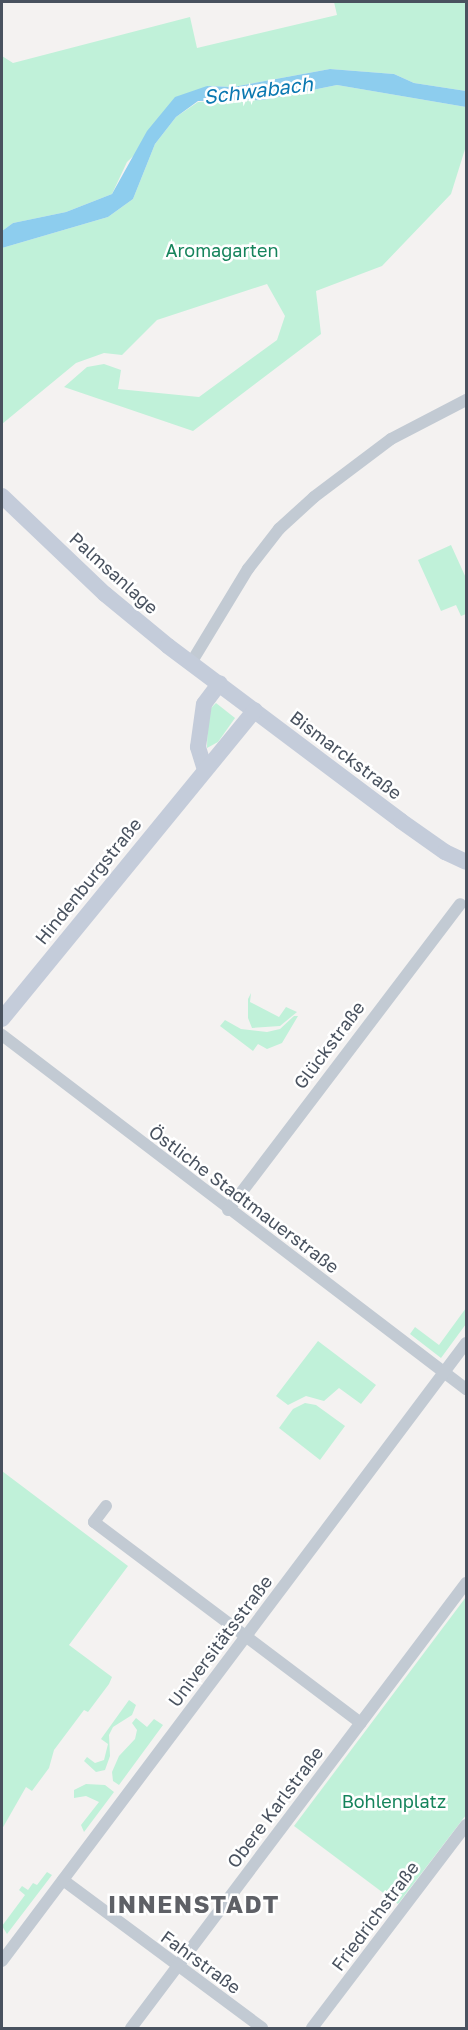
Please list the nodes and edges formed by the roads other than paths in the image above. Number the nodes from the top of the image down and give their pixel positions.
1 (466, 400) edge
2 (2, 496) edge
3 (191, 663) junction
4 (205, 673) joint
5 (220, 684) junction
6 (255, 710) junction
7 (205, 770) junction
8 (466, 862) edge
9 (459, 904) dead end
10 (2, 1019) edge
11 (2, 1035) edge
12 (228, 1210) junction
13 (466, 1343) edge
14 (445, 1372) junction
15 (466, 1389) edge
16 (106, 1506) dead end
17 (466, 1583) edge
18 (247, 1636) junction
19 (361, 1723) junction
20 (466, 1825) edge
21 (63, 1880) junction
22 (2, 1961) edge
23 (177, 1968) junction
24 (131, 2028) edge
25 (262, 2028) edge
26 (312, 2028) edge

1 - 3 street
2 - 3 street, Palmsanlage
3 - 4 street, Palmsanlage
4 - 5 street, Bismarckstraße
5 - 6 street, Bismarckstraße
5 - 7 street
6 - 7 street, Hindenburgstraße
6 - 8 street, Bismarckstraße
7 - 10 street, Hindenburgstraße
9 - 12 street, Glückstraße
11 - 12 street, Östliche Stadtmauerstraße
12 - 14 street, Östliche Stadtmauerstraße
13 - 14 street, Universitätsstraße
14 - 15 street, Östliche Stadtmauerstraße
14 - 18 street, Universitätsstraße
16 - 18 street
17 - 19 street
18 - 19 street
18 - 21 street, Universitätsstraße
19 - 23 street, Obere Karlstraße
20 - 26 street, Friedrichstraße
21 - 22 street, Universitätsstraße
21 - 23 street, Fahrstraße
23 - 24 street, Obere Karlstraße
23 - 25 street, Fahrstraße

